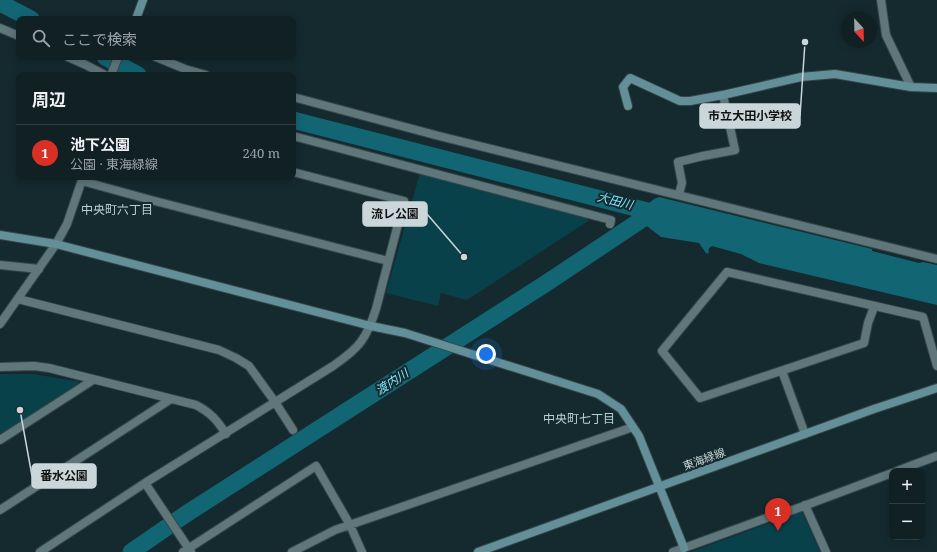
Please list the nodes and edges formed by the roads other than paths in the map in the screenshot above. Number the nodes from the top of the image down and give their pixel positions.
1 (143, 0) edge
2 (881, 0) edge
3 (137, 16) edge
4 (0, 28) edge
5 (16, 35) edge
6 (75, 60) edge
7 (117, 60) edge
8 (163, 60) edge
9 (99, 72) edge
10 (112, 72) edge
11 (196, 72) edge
12 (911, 86) junction
13 (937, 88) edge
14 (722, 95) junction
15 (296, 98) edge
16 (628, 106) dead end
17 (296, 137) edge
18 (296, 173) edge
19 (82, 180) edge
20 (85, 180) edge
21 (679, 194) junction
22 (610, 224) dead end
23 (0, 235) edge
24 (56, 244) junction
25 (937, 259) edge
26 (388, 261) junction
27 (0, 265) edge
28 (39, 269) junction
29 (18, 299) junction
30 (874, 307) junction
31 (1, 322) edge
32 (371, 326) junction
33 (937, 366) edge
34 (0, 367) edge
35 (782, 371) junction
36 (92, 380) junction
37 (937, 388) edge
38 (171, 399) junction
39 (275, 402) junction
40 (633, 427) junction
41 (293, 430) dead end
42 (226, 434) junction
43 (805, 434) junction
44 (0, 440) edge
45 (937, 456) edge
46 (905, 468) edge
47 (889, 474) edge
48 (145, 483) junction
49 (659, 487) junction
50 (806, 505) junction
51 (0, 510) edge
52 (350, 525) junction
53 (684, 548) junction
54 (187, 549) edge
55 (495, 549) edge
56 (40, 552) edge
57 (292, 552) edge
58 (362, 552) edge
59 (478, 552) edge
60 (673, 552) edge
61 (826, 552) edge

1 - 3 street
2 - 12 street
4 - 5 street
6 - 9 street
7 - 10 street
8 - 11 street
12 - 13 street
12 - 14 street
14 - 16 street
14 - 21 street
15 - 21 street
17 - 22 street
18 - 26 street
19 - 24 street
20 - 26 street
21 - 25 street
23 - 24 street
24 - 28 street
24 - 32 street
26 - 32 street
27 - 28 street
28 - 29 street
29 - 31 street
29 - 39 street
30 - 33 street
30 - 35 street
30 - 35 street
32 - 39 street
32 - 40 street
34 - 36 street
35 - 43 street
36 - 38 street
36 - 44 street
37 - 43 street, 東海緑線
38 - 42 street
38 - 51 street
39 - 41 street
39 - 42 street
40 - 49 street
40 - 52 street
42 - 48 street
43 - 49 street, 東海緑線
45 - 46 street
47 - 50 street
48 - 54 street
48 - 56 street
49 - 53 street
49 - 55 street, 東海緑線
50 - 53 street
50 - 61 street
52 - 54 street
52 - 57 street
52 - 58 street
53 - 60 street
55 - 59 street, 東海緑線

